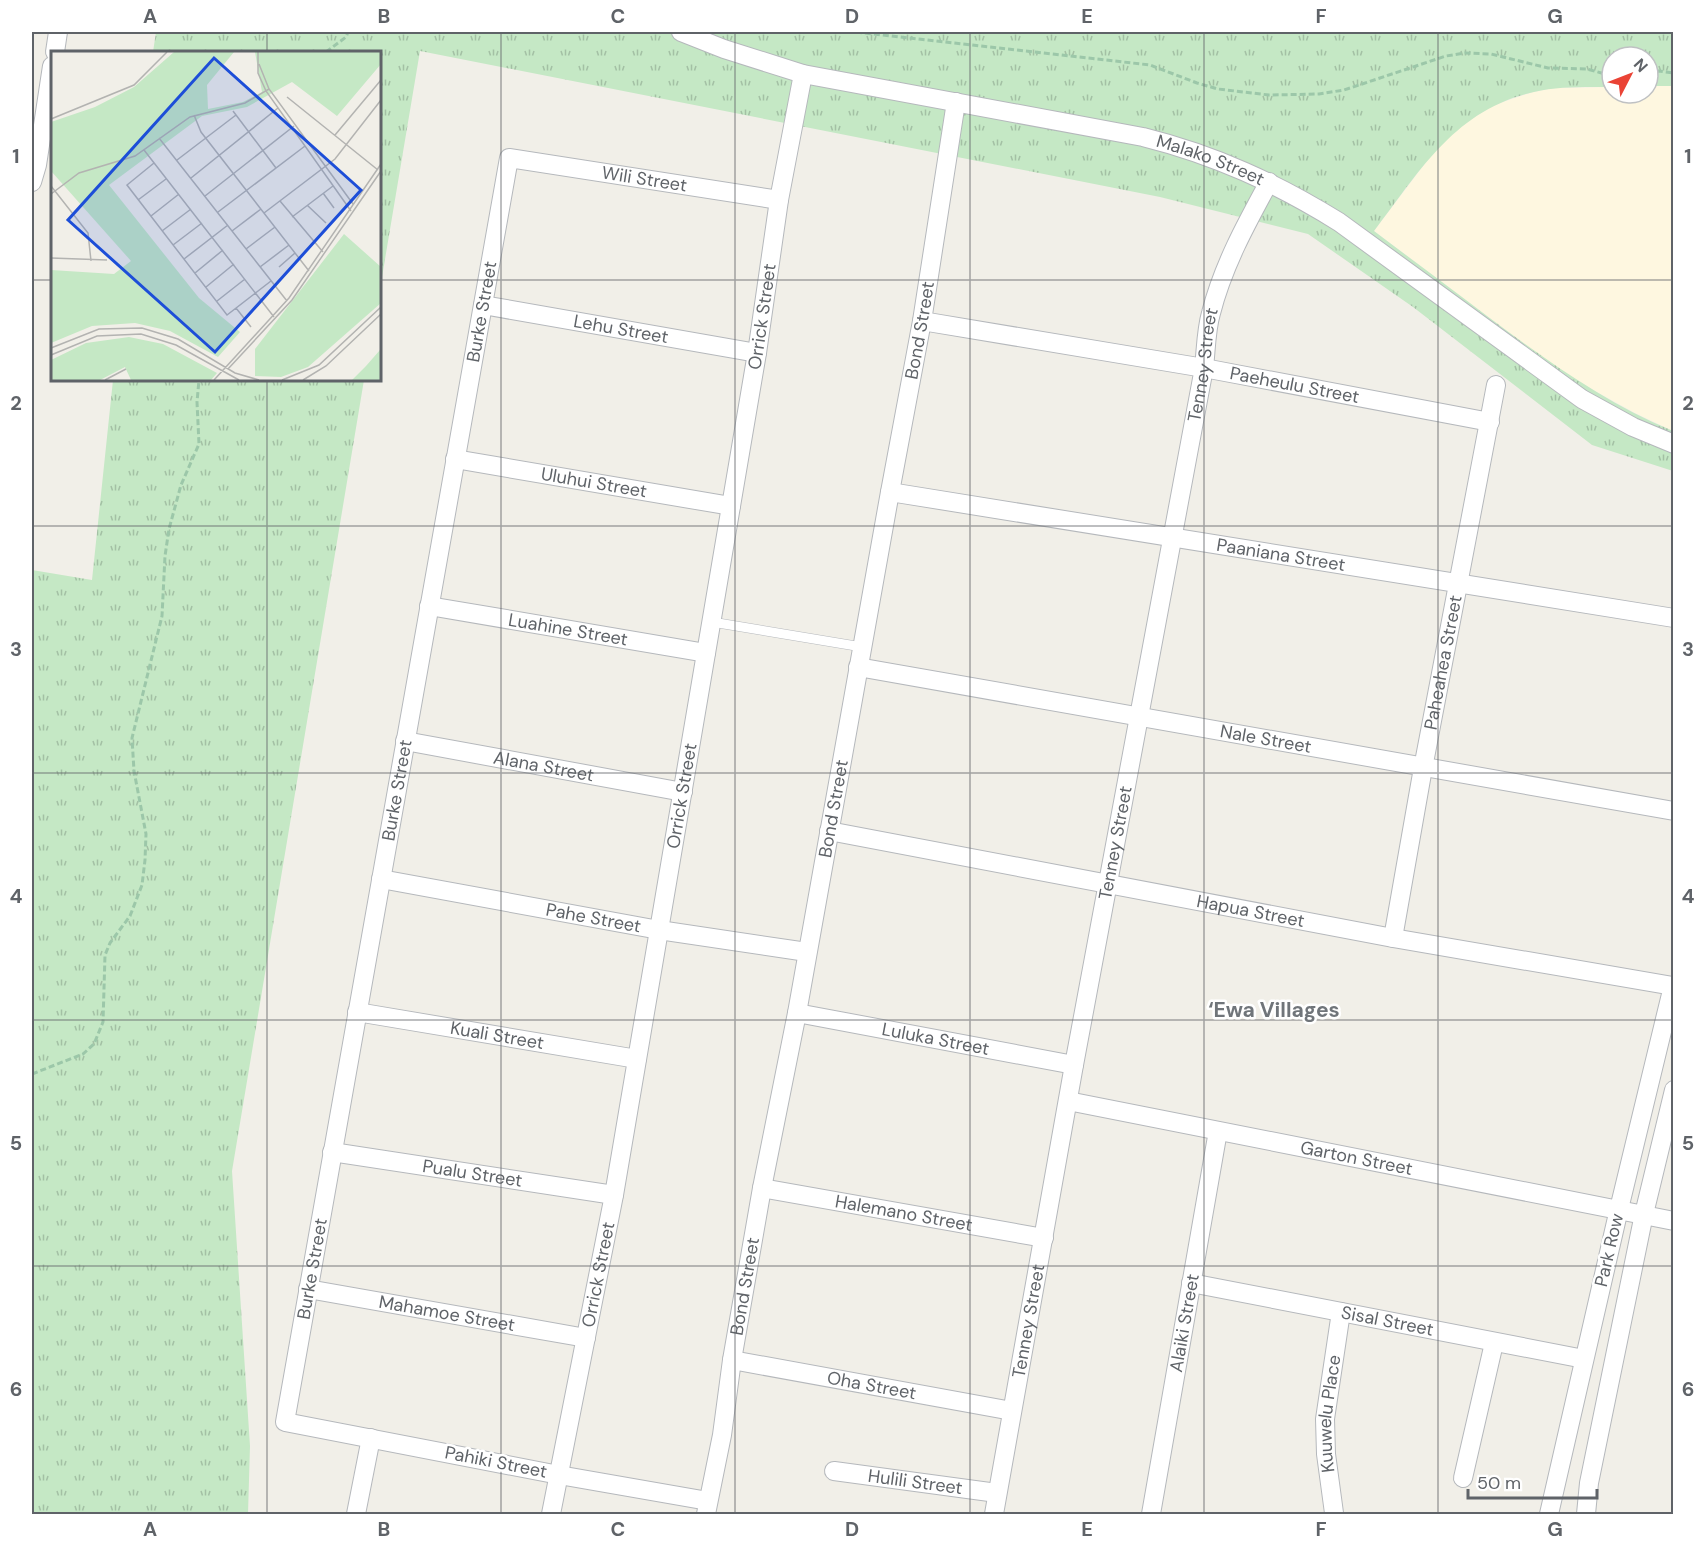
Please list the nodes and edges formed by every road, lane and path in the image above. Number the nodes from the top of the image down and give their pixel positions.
1 (58, 32) edge
2 (348, 32) edge
3 (681, 32) edge
4 (856, 32) edge
5 (55, 51) edge
6 (327, 51) edge
7 (51, 73) edge
8 (1600, 73) edge
9 (803, 74) junction
10 (956, 102) junction
11 (509, 158) joint
12 (32, 182) edge
13 (1269, 182) junction
14 (779, 200) junction
15 (483, 305) junction
16 (922, 321) junction
17 (757, 353) junction
18 (1204, 368) junction
19 (199, 381) edge
20 (1496, 386) dead end
21 (1490, 422) junction
22 (1674, 444) edge
23 (456, 459) junction
24 (890, 492) junction
25 (731, 506) junction
26 (1171, 538) junction
27 (1459, 584) junction
28 (429, 606) junction
29 (1674, 618) edge
30 (712, 622) junction
31 (862, 647) junction
32 (706, 653) junction
33 (858, 667) junction
34 (1139, 717) junction
35 (405, 741) junction
36 (1423, 768) junction
37 (682, 792) junction
38 (1674, 811) edge
39 (829, 831) junction
40 (381, 879) junction
41 (1107, 885) junction
42 (659, 930) junction
43 (1393, 938) junction
44 (807, 952) junction
45 (1674, 986) edge
46 (357, 1012) junction
47 (797, 1013) junction
48 (637, 1059) junction
49 (1074, 1065) junction
50 (32, 1074) edge
51 (1674, 1090) edge
52 (1068, 1101) junction
53 (1218, 1131) junction
54 (332, 1152) junction
55 (762, 1188) junction
56 (614, 1195) junction
57 (1619, 1209) junction
58 (1644, 1214) junction
59 (1674, 1221) edge
60 (1044, 1238) junction
61 (1191, 1283) junction
62 (308, 1289) junction
63 (1341, 1312) junction
64 (586, 1338) junction
65 (1494, 1343) junction
66 (1584, 1359) junction
67 (732, 1360) junction
68 (1012, 1410) junction
69 (285, 1422) joint
70 (371, 1438) junction
71 (834, 1471) dead end
72 (560, 1475) junction
73 (1463, 1478) dead end
74 (997, 1493) junction
75 (707, 1508) edge
76 (1334, 1513) edge
77 (356, 1515) edge
78 (551, 1515) edge
79 (994, 1515) edge
80 (1150, 1515) edge
81 (1549, 1515) edge
82 (1586, 1515) edge

1 - 5 street
2 - 6 path
3 - 9 street, Malako Street
4 - 8 path
7 - 12 street
9 - 10 street, Malako Street
9 - 14 street, Orrick Street
10 - 13 street, Malako Street
10 - 16 street, Bond Street
11 - 14 street, Wili Street
11 - 15 street, Burke Street
13 - 18 street, Tenney Street
13 - 22 street, Malako Street
14 - 17 street, Orrick Street
15 - 17 street, Lehu Street
15 - 23 street, Burke Street
16 - 18 street, Paeheulu Street
16 - 24 street, Bond Street
17 - 25 street, Orrick Street
18 - 21 street, Paeheulu Street
18 - 26 street, Tenney Street
19 - 50 path
20 - 21 street, Paheahea Street
21 - 27 street, Paheahea Street
23 - 25 street, Uluhui Street
23 - 28 street, Burke Street
24 - 26 street, Paaniana Street
24 - 31 street, Bond Street
25 - 30 street, Orrick Street
26 - 27 street, Paaniana Street
26 - 34 street, Tenney Street
27 - 29 street, Paaniana Street
27 - 36 street, Paheahea Street
28 - 32 street, Luahine Street
28 - 35 street, Burke Street
30 - 31 lane
30 - 32 street, Orrick Street
31 - 33 street, Bond Street
32 - 37 street, Orrick Street
33 - 34 street, Nale Street
33 - 39 street, Bond Street
34 - 36 street, Nale Street
34 - 41 street, Tenney Street
35 - 37 street, Alana Street
35 - 40 street, Burke Street
36 - 38 street, Nale Street
36 - 43 street, Paheahea Street
37 - 42 street, Orrick Street
39 - 41 street, Hapua Street
39 - 44 street, Bond Street
40 - 42 street, Pahe Street
40 - 46 street, Burke Street
41 - 43 street, Hapua Street
41 - 49 street, Tenney Street
42 - 44 street, Pahe Street
42 - 48 street, Orrick Street
43 - 45 street, Hapua Street
44 - 47 street, Bond Street
45 - 57 street, Park Row
46 - 48 street, Kuali Street
46 - 54 street, Burke Street
47 - 49 street, Luluka Street
47 - 55 street, Bond Street
48 - 56 street, Orrick Street
49 - 52 street, Tenney Street
51 - 58 street, Park Row
52 - 53 street, Garton Street
52 - 60 street, Tenney Street
53 - 57 street, Garton Street
53 - 61 street, Alaiki Street
54 - 56 street, Pualu Street
54 - 62 street, Burke Street
55 - 60 street, Halemano Street
55 - 67 street, Bond Street
56 - 64 street, Orrick Street
57 - 58 street, Garton Street
57 - 66 street, Park Row
58 - 59 street, Garton Street
58 - 82 street, Park Row
60 - 68 street, Tenney Street
61 - 63 street, Sisal Street
61 - 80 street, Alaiki Street
62 - 64 street, Mahamoe Street
62 - 69 street, Burke Street
63 - 65 street, Sisal Street
63 - 76 street, Kuuwelu Place
64 - 72 street, Orrick Street
65 - 66 street, Sisal Street
65 - 73 street
66 - 81 street, Park Row
67 - 68 street, Oha Street
67 - 75 street, Bond Street
68 - 74 street, Tenney Street
69 - 70 street, Pahiki Street
70 - 72 street, Pahiki Street
70 - 77 street
71 - 74 street, Hulili Street
72 - 75 street, Pahiki Street
72 - 78 street, Orrick Street
74 - 79 street, Tenney Street

